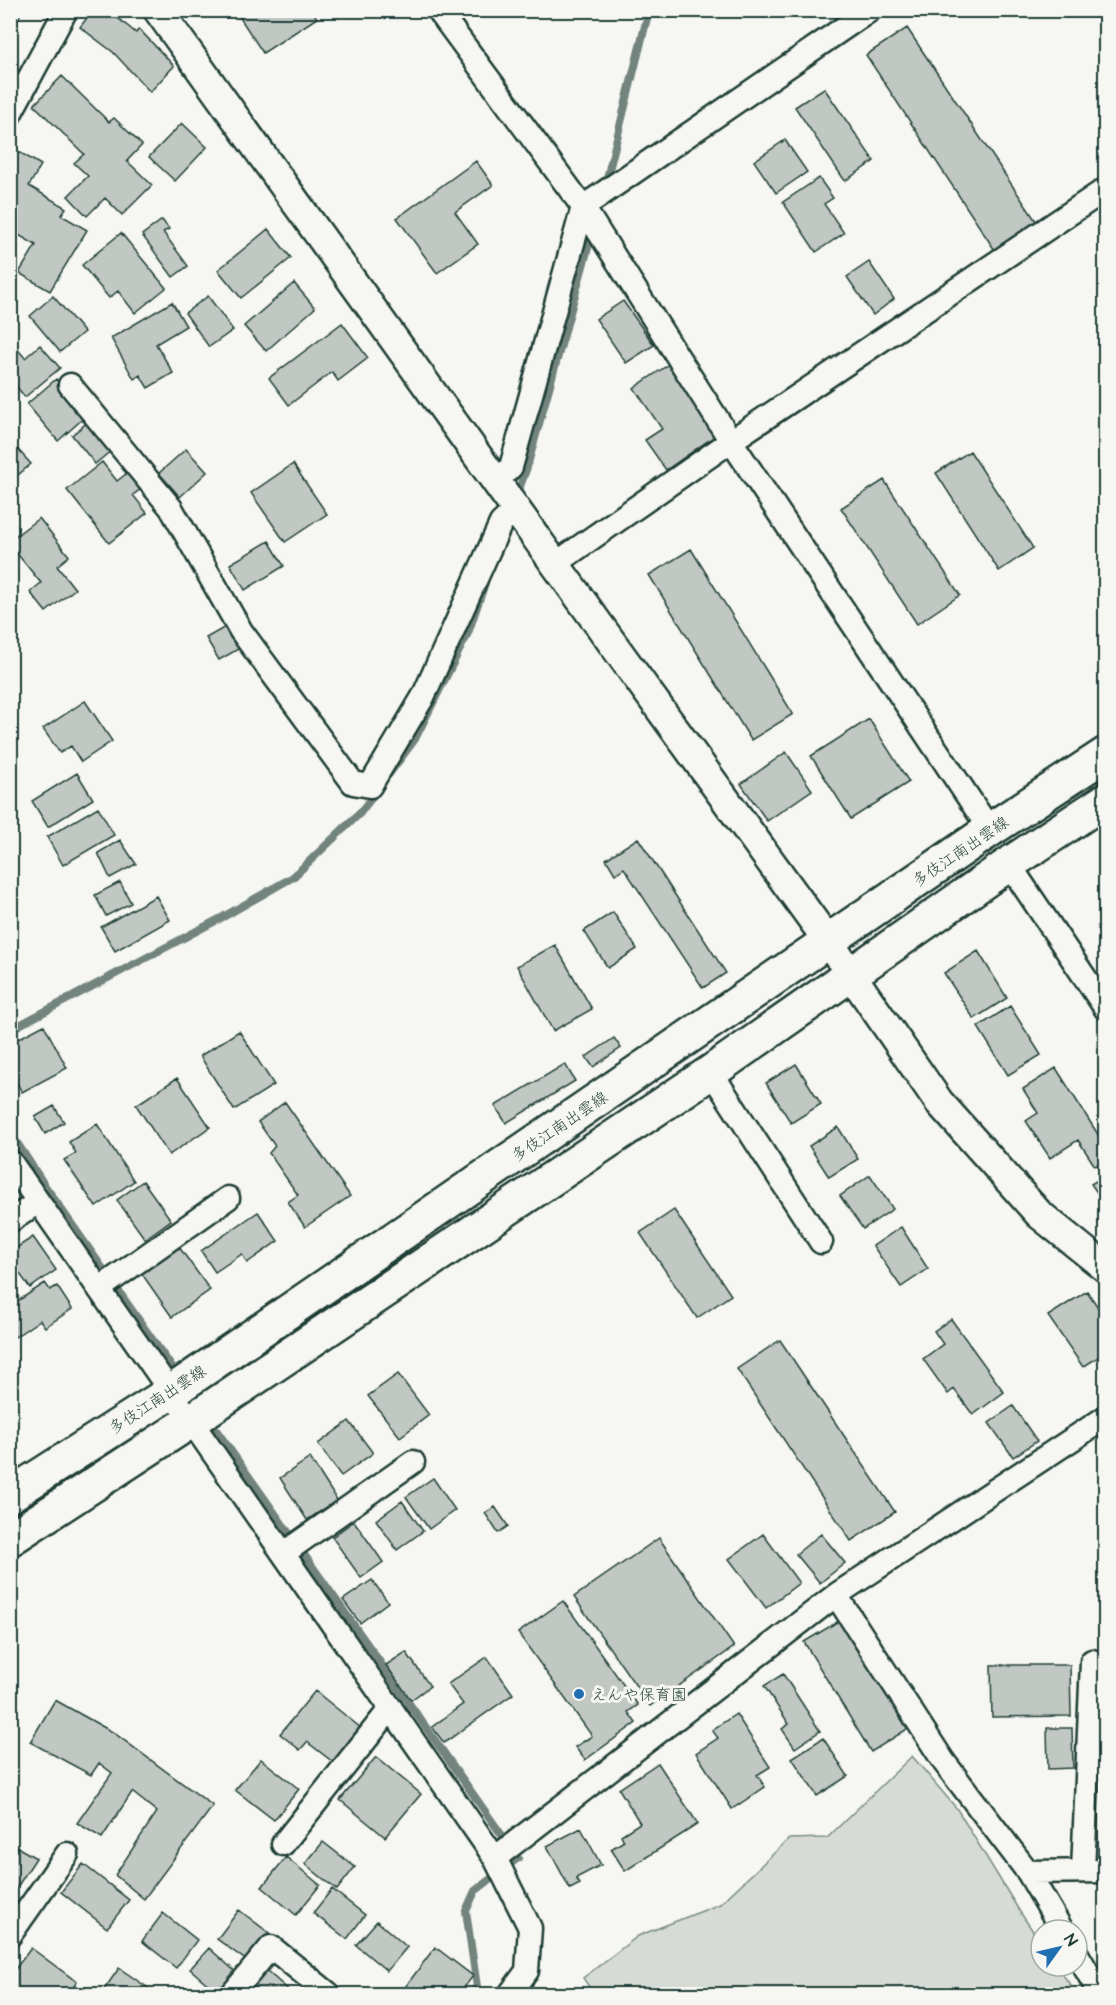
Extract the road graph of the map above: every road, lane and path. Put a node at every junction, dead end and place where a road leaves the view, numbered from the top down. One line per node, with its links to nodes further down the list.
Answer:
1 (66, 10): 5 (street)
2 (158, 10): 10 (street)
3 (438, 10): 7 (street)
4 (870, 10): 7 (street)
5 (10, 114)
6 (1106, 189): 9 (street)
7 (583, 207): 9 (street); 10 (street)
8 (70, 385): 11 (street)
9 (731, 441): 12 (street); 15 (street)
10 (496, 482): 11 (street)
11 (516, 509): 12 (street)
12 (555, 564): 17 (street)
13 (1106, 753): 15 (main road, 多伎江南出雲線)
14 (1106, 800): 16 (main road)
15 (990, 830): 17 (main road, 多伎江南出雲線)
16 (1009, 864): 18 (main road); 19 (street)
17 (828, 941): 18 (street); 28 (main road, 多伎江南出雲線)
18 (852, 974): 20 (main road); 26 (street)
19 (1106, 1009)
20 (711, 1072): 25 (street); 30 (main road)
21 (10, 1161): 23 (street)
22 (228, 1198): 27 (street)
23 (38, 1202): 24 (street); 27 (street)
24 (10, 1221)
25 (821, 1242)
26 (1106, 1268)
27 (99, 1289): 28 (street)
28 (171, 1392): 30 (street); 32 (main road, 多伎江南出雲線)
29 (1106, 1417): 35 (street)
30 (191, 1421): 33 (main road); 34 (street)
31 (413, 1462): 34 (street)
32 (10, 1495)
33 (10, 1539)
34 (284, 1553): 37 (street)
35 (836, 1595): 40 (street); 43 (street)
36 (1092, 1661): 41 (street)
37 (391, 1708): 38 (street); 40 (street)
38 (283, 1844)
39 (67, 1854): 45 (street)
40 (495, 1858): 49 (street)
41 (1083, 1871): 42 (street); 43 (street)
42 (1106, 1871)
43 (1028, 1872): 44 (street)
44 (1055, 1918)
45 (10, 1935)
46 (1089, 1975): 50 (street)
47 (232, 1994): 48 (street)
48 (329, 1995)
49 (510, 1995)
50 (1095, 1995)

